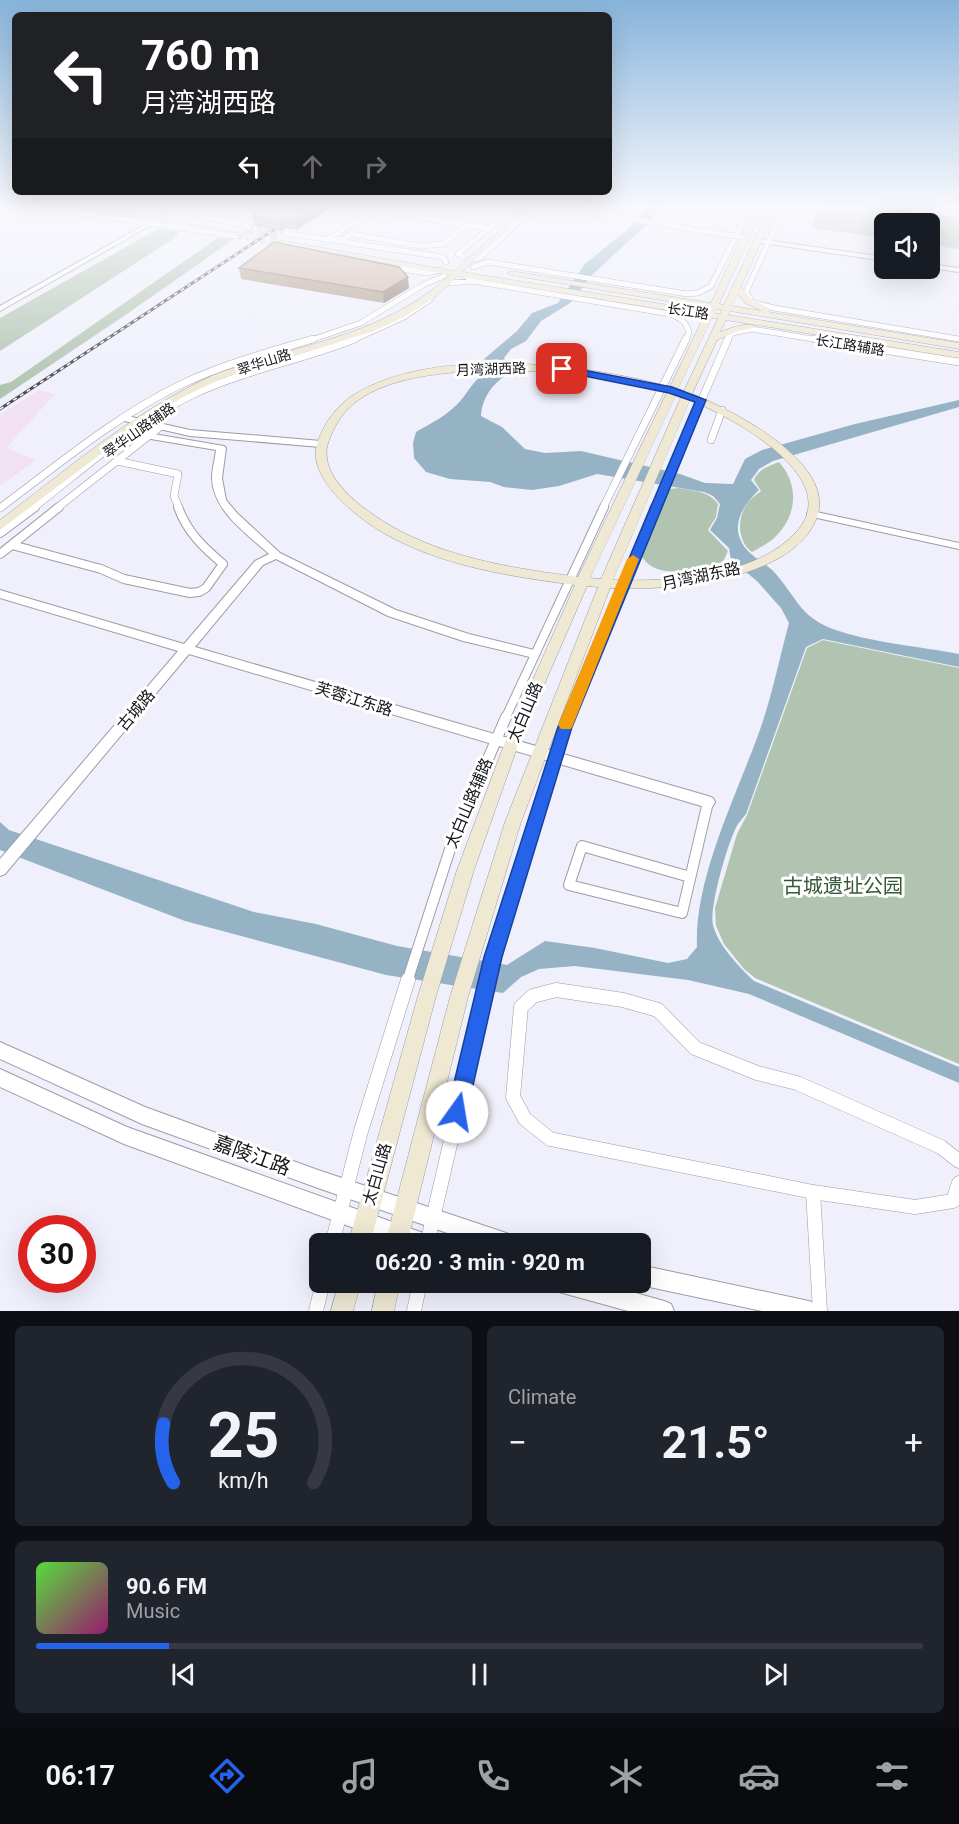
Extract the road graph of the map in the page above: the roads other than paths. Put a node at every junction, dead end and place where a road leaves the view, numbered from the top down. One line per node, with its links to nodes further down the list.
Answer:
1 (74, 267): 22 (street)
2 (394, 267): 12 (street)
3 (457, 267): 12 (street, 翠华山路辅路); 14 (street); 14 (street); 18 (main road, 长江路); 37 (main road, 翠华山路)
4 (459, 267): 13 (main road, 长江路)
5 (514, 267): 13 (street)
6 (723, 267): 15 (street)
7 (730, 267): 16 (main road, 太白山路)
8 (747, 267): 17 (main road, 太白山路)
9 (757, 267): 29 (street, 长江路辅路)
10 (940, 267): 11 (street)
11 (959, 270)
12 (430, 276): 37 (street, 翠华山路辅路)
13 (573, 279): 15 (main road, 长江路)
14 (472, 281): 18 (street)
15 (589, 282): 20 (main road, 长江路)
16 (724, 285): 20 (main road); 23 (main road, 太白山路)
17 (738, 288): 24 (main road, 太白山路); 25 (main road)
18 (563, 293): 19 (main road, 长江路)
19 (579, 296): 21 (main road, 长江路); 33 (street)
20 (666, 298): 23 (main road, 长江路)
21 (660, 307): 23 (main road, 长江路); 27 (main road)
22 (0, 309)
23 (712, 310): 24 (main road, 长江路); 27 (main road, 太白山路)
24 (727, 313): 25 (main road, 长江路); 26 (main road, 长江路); 28 (main road, 太白山路)
25 (778, 316): 30 (main road, 长江路)
26 (774, 326): 28 (main road); 31 (main road, 长江路)
27 (699, 335): 33 (main road, 太白山路)
28 (715, 338): 34 (main road, 太白山路)
29 (959, 339)
30 (959, 346)
31 (959, 356)
32 (959, 362): 35 (street, 长江路辅路)
33 (667, 389): 34 (main road, 月湾湖西路); 41 (main road, 月湾湖西路); 53 (main road, 太白山路)
34 (687, 394): 35 (main road); 43 (main road, 太白山路)
35 (701, 400): 36 (main road); 43 (street)
36 (722, 410): 40 (street); 45 (main road)
37 (134, 421): 38 (street); 44 (street, 翠华山路辅路); 46 (main road, 翠华山路); 47 (main road, 翠华山路); 48 (street, 翠华山路辅路)
38 (160, 427): 39 (street); 41 (street)
39 (148, 436): 42 (street); 52 (street)
40 (711, 440)
41 (321, 444): 53 (main road)
42 (117, 461): 49 (street); 49 (street)
43 (657, 487): 54 (main road, 太白山路); 55 (street)
44 (0, 508)
45 (812, 514): 50 (street); 55 (main road, 月湾湖东路)
46 (0, 518)
47 (0, 526)
48 (0, 533)
49 (12, 545): 51 (street)
50 (959, 546)
51 (0, 554)
52 (276, 555): 57 (street, 古城路); 58 (street)
53 (574, 581): 54 (main road); 58 (street, 太白山路辅路); 60 (main road, 太白山路)
54 (605, 585): 55 (main road, 月湾湖东路); 61 (main road, 太白山路)
55 (622, 587): 62 (street)
56 (0, 594): 57 (street, 芙蓉江东路)
57 (188, 649): 59 (street, 芙蓉江东路); 64 (street, 古城路)
58 (534, 654): 59 (street, 太白山路辅路)
59 (495, 741): 60 (street, 芙蓉江东路); 70 (street, 太白山路辅路)
60 (511, 746): 61 (street, 芙蓉江东路); 72 (main road, 太白山路)
61 (538, 754): 62 (street, 芙蓉江东路); 73 (main road, 太白山路)
62 (555, 759): 63 (street, 芙蓉江东路); 75 (street)
63 (708, 802): 65 (street)
64 (3, 866)
65 (690, 877): 65 (street)
66 (0, 1050): 70 (street, 嘉陵江路)
67 (0, 1078): 74 (street, 嘉陵江路)
68 (959, 1161): 71 (street)
69 (959, 1183): 71 (street)
70 (346, 1188): 72 (street, 嘉陵江路); 74 (street, 太白山路辅路)
71 (813, 1192): 95 (street)
72 (371, 1197): 73 (street, 嘉陵江路); 76 (main road, 太白山路)
73 (404, 1208): 75 (street, 嘉陵江路); 80 (main road, 太白山路)
74 (339, 1212): 76 (street, 嘉陵江路); 77 (street, 太白山路辅路)
75 (433, 1218): 81 (street); 82 (street, 嘉陵江路)
76 (364, 1221): 78 (main road, 太白山路); 79 (street, 嘉陵江路)
77 (334, 1233)
78 (361, 1233)
79 (386, 1233)
80 (398, 1233)
81 (429, 1233)
82 (477, 1233)
83 (651, 1277): 94 (street)
84 (320, 1293): 89 (street)
85 (347, 1293): 90 (main road)
86 (387, 1293): 91 (main road)
87 (418, 1293): 92 (street)
88 (599, 1293): 93 (street)
89 (316, 1311)
90 (342, 1311)
91 (383, 1311)
92 (414, 1311)
93 (664, 1311)
94 (809, 1311)
95 (820, 1311)

